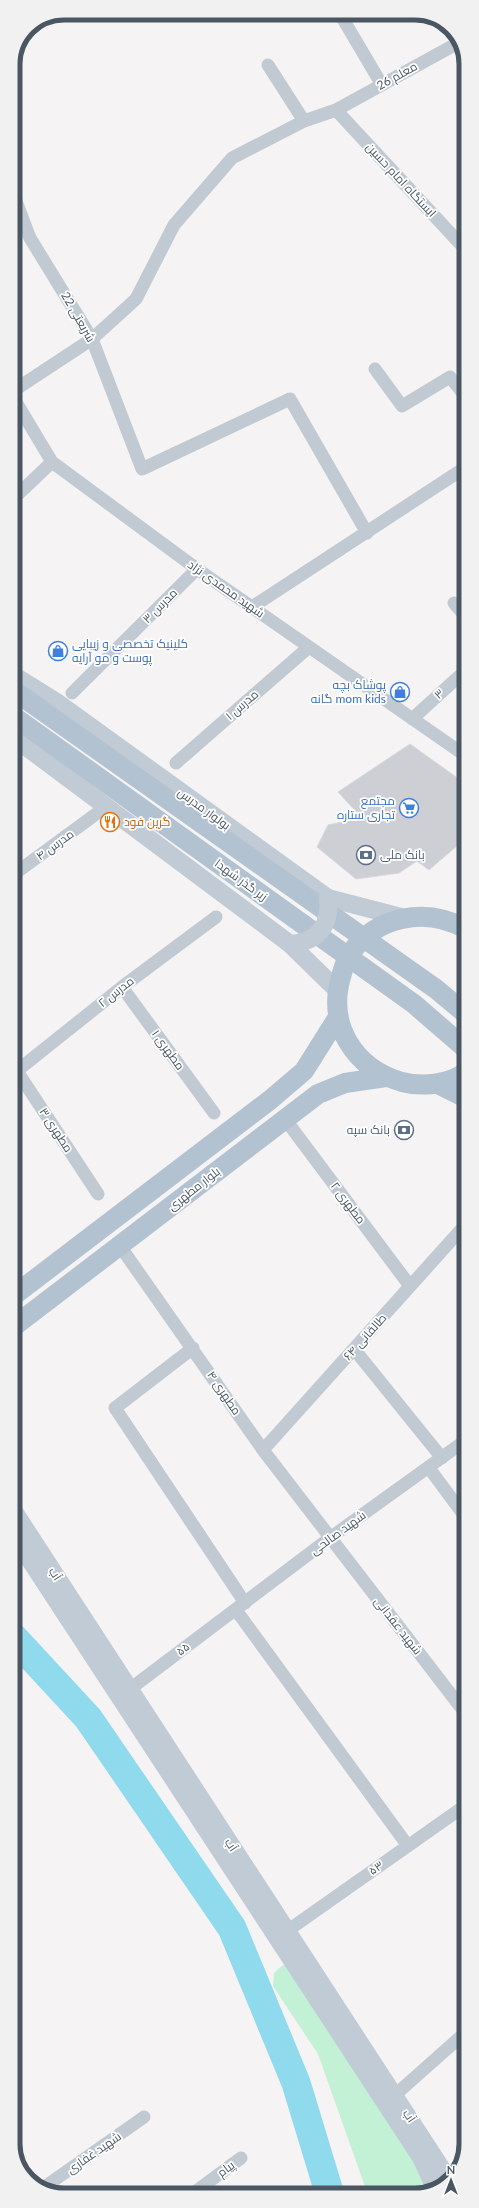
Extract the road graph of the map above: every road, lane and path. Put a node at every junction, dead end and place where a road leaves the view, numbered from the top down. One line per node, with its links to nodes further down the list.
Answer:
1 (344, 20): 4 (street)
2 (455, 45): 4 (street, معلم 26)
3 (268, 65): 6 (street)
4 (382, 85): 5 (street, معلم 26)
5 (336, 110): 6 (street, معلم 26); 8 (street, ایستگاه امام حسین)
6 (304, 121): 9 (street, معلم 26)
7 (20, 212): 9 (street, شریعتی 22)
8 (459, 242)
9 (92, 339): 11 (street, معلم 26); 17 (street, شریعتی 22)
10 (375, 369): 12 (street)
11 (20, 386)
12 (459, 388)
13 (20, 409): 14 (street, شهید محمدی نژاد)
14 (52, 462): 16 (street); 18 (street, شهید محمدی نژاد)
15 (459, 472): 17 (street)
16 (20, 492)
17 (366, 533): 20 (street)
18 (197, 569): 20 (street, شهید محمدی نژاد); 25 (street, مدرس ۳)
19 (454, 603): 21 (street)
20 (252, 607): 22 (street, شهید محمدی نژاد)
21 (459, 609)
22 (309, 647): 27 (street, شهید محمدی نژاد); 31 (street, مدرس ۱)
23 (459, 676): 27 (street, ۳)
24 (20, 679): 34 (street, بولوار مدرس)
25 (72, 693)
26 (20, 695): 41 (main road, زیر گذر شهدا)
27 (412, 719): 30 (street, شهید محمدی نژاد)
28 (20, 721): 43 (main road, زیر گذر شهدا)
29 (20, 742): 38 (street)
30 (459, 751)
31 (176, 763)
32 (96, 814): 33 (street, مدرس ۴)
33 (20, 870)
34 (328, 898): 36 (street, بولوار مدرس); 38 (street, bridge)
35 (216, 916): 39 (street, مدرس ۲)
36 (405, 918): 37 (main road); 40 (main road)
37 (459, 925)
38 (290, 944): 40 (street)
39 (122, 987): 44 (street, مدرس ۲); 50 (street, مطهری ۱)
40 (337, 990): 42 (main road)
41 (459, 1008)
42 (338, 1017): 47 (main road); 56 (main road, بلوار مطهری)
43 (459, 1043)
44 (20, 1066)
45 (459, 1075): 48 (main road)
46 (20, 1077): 52 (street, مطهری ۳)
47 (386, 1077): 48 (main road); 51 (main road, بلوار مطهری)
48 (438, 1084): 49 (main road)
49 (459, 1094)
50 (214, 1113)
51 (285, 1119): 54 (main road, بلوار مطهری); 55 (street, مطهری ۲)
52 (98, 1194)
53 (459, 1232): 55 (street, طالقانی ۶۴)
54 (120, 1246): 57 (main road, بلوار مطهری); 58 (street, مطهری ۴)
55 (410, 1286): 59 (street, طالقانی ۶۴)
56 (20, 1291)
57 (20, 1322)
58 (193, 1348): 61 (street, مطهری ۴); 68 (street)
59 (354, 1348): 61 (street, طالقانی ۶۴); 62 (street)
60 (459, 1445): 62 (street, شهید صالحی)
61 (263, 1450): 66 (street, مطهری ۴)
62 (442, 1458): 63 (street, شهید صالحی)
63 (429, 1468): 64 (street); 66 (street, شهید صالحی)
64 (459, 1509)
65 (20, 1521): 69 (street, آب)
66 (330, 1538): 68 (street, شهید صالحی); 70 (street, شهید عقدانی)
67 (20, 1545): 79 (street, آب)
68 (240, 1606): 69 (street, ۵۵); 72 (street)
69 (130, 1689): 73 (street, آب)
70 (459, 1705)
71 (459, 1810): 72 (street, ۵۳)
72 (408, 1846): 73 (street, ۵۳)
73 (287, 1931): 75 (street, آب)
74 (459, 2038): 75 (street)
75 (395, 2095): 78 (street, آب)
76 (144, 2117): 80 (street, شهید غفاری)
77 (241, 2158): 81 (street, پیام)
78 (436, 2160)
79 (431, 2179)
80 (47, 2185)
81 (200, 2188)

